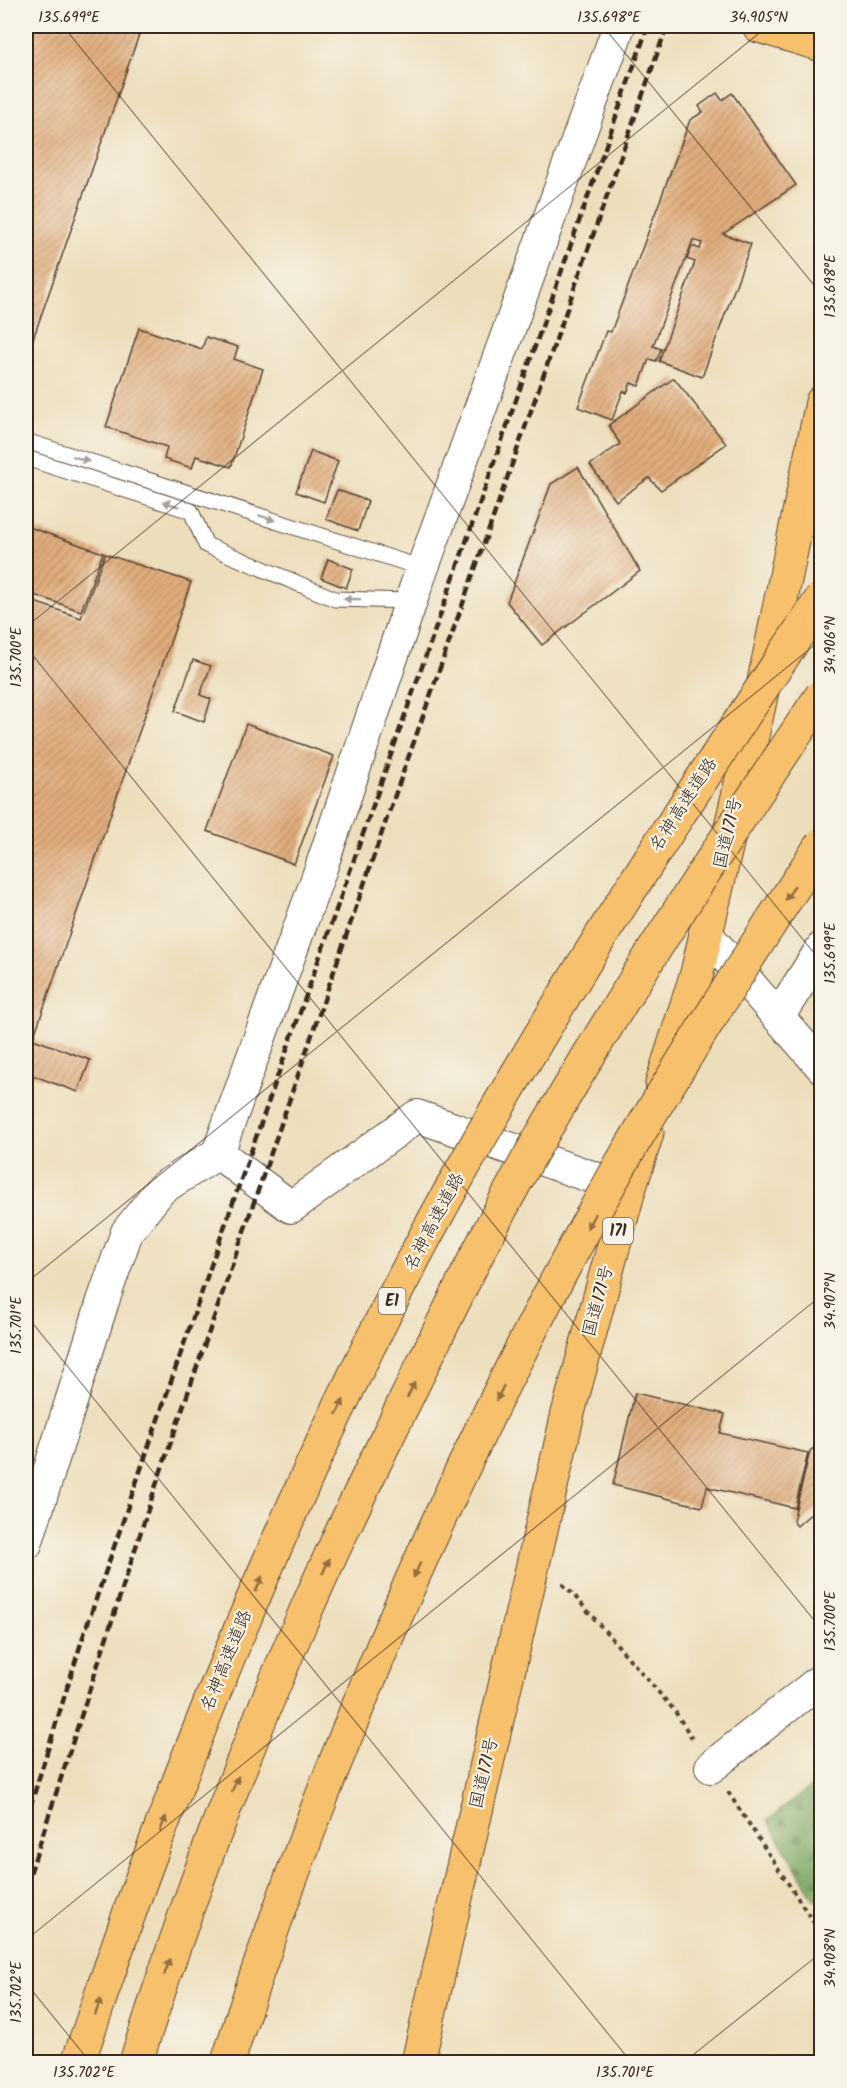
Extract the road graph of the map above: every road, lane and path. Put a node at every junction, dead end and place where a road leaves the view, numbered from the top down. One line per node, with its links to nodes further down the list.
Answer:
1 (619, 26): 9 (street)
2 (759, 26): 5 (highway)
3 (808, 26): 4 (highway)
4 (822, 33)
5 (822, 45)
6 (822, 402): 14 (highway, 国道171号 / 171)
7 (26, 441): 9 (lane, one-way to 9)
8 (26, 458): 11 (lane, one-way to 8)
9 (422, 568): 11 (street)
10 (822, 598): 25 (highway, 名神高速道路 / E1, one-way to 10, bridge)
11 (411, 601): 18 (street)
12 (822, 695): 26 (highway, one-way to 12, bridge)
13 (822, 843): 27 (highway, one-way to 27, bridge)
14 (705, 933): 16 (street); 19 (highway, 国道171号 / 171)
15 (822, 948): 16 (street)
16 (778, 1017): 17 (street)
17 (822, 1067)
18 (218, 1153): 19 (street); 20 (street)
19 (629, 1190): 21 (highway, 国道171号 / 171)
20 (26, 1544)
21 (534, 1561): 23 (path); 28 (highway, 国道171号 / 171)
22 (822, 1679): 23 (street)
23 (711, 1767): 24 (path)
24 (822, 1935)
25 (78, 2062)
26 (136, 2062)
27 (228, 2062)
28 (418, 2062)

